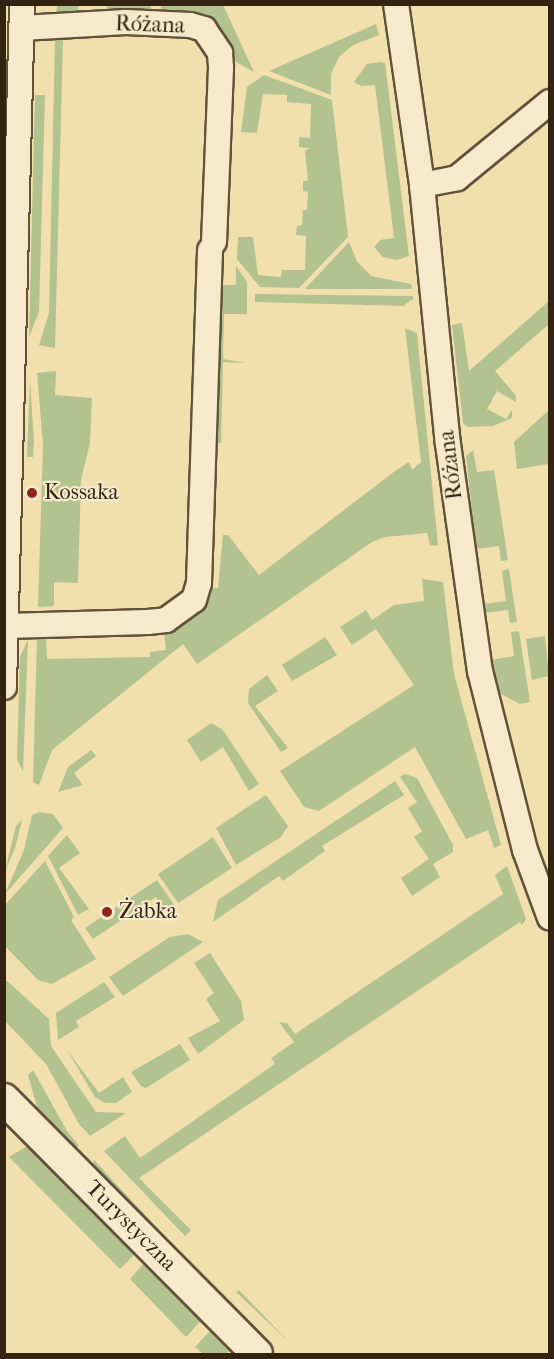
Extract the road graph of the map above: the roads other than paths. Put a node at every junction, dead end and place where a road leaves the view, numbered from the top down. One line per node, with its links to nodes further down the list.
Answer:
1 (396, 4): 4 (street, Różana)
2 (17, 16): 5 (street); 6 (street, Różana)
3 (549, 102): 4 (street)
4 (422, 186): 8 (street, Różana)
5 (6, 595): 6 (street)
6 (6, 626): 7 (street)
7 (4, 687)
8 (549, 918)
9 (4, 1099): 10 (street, Turystyczna)
10 (256, 1354)

